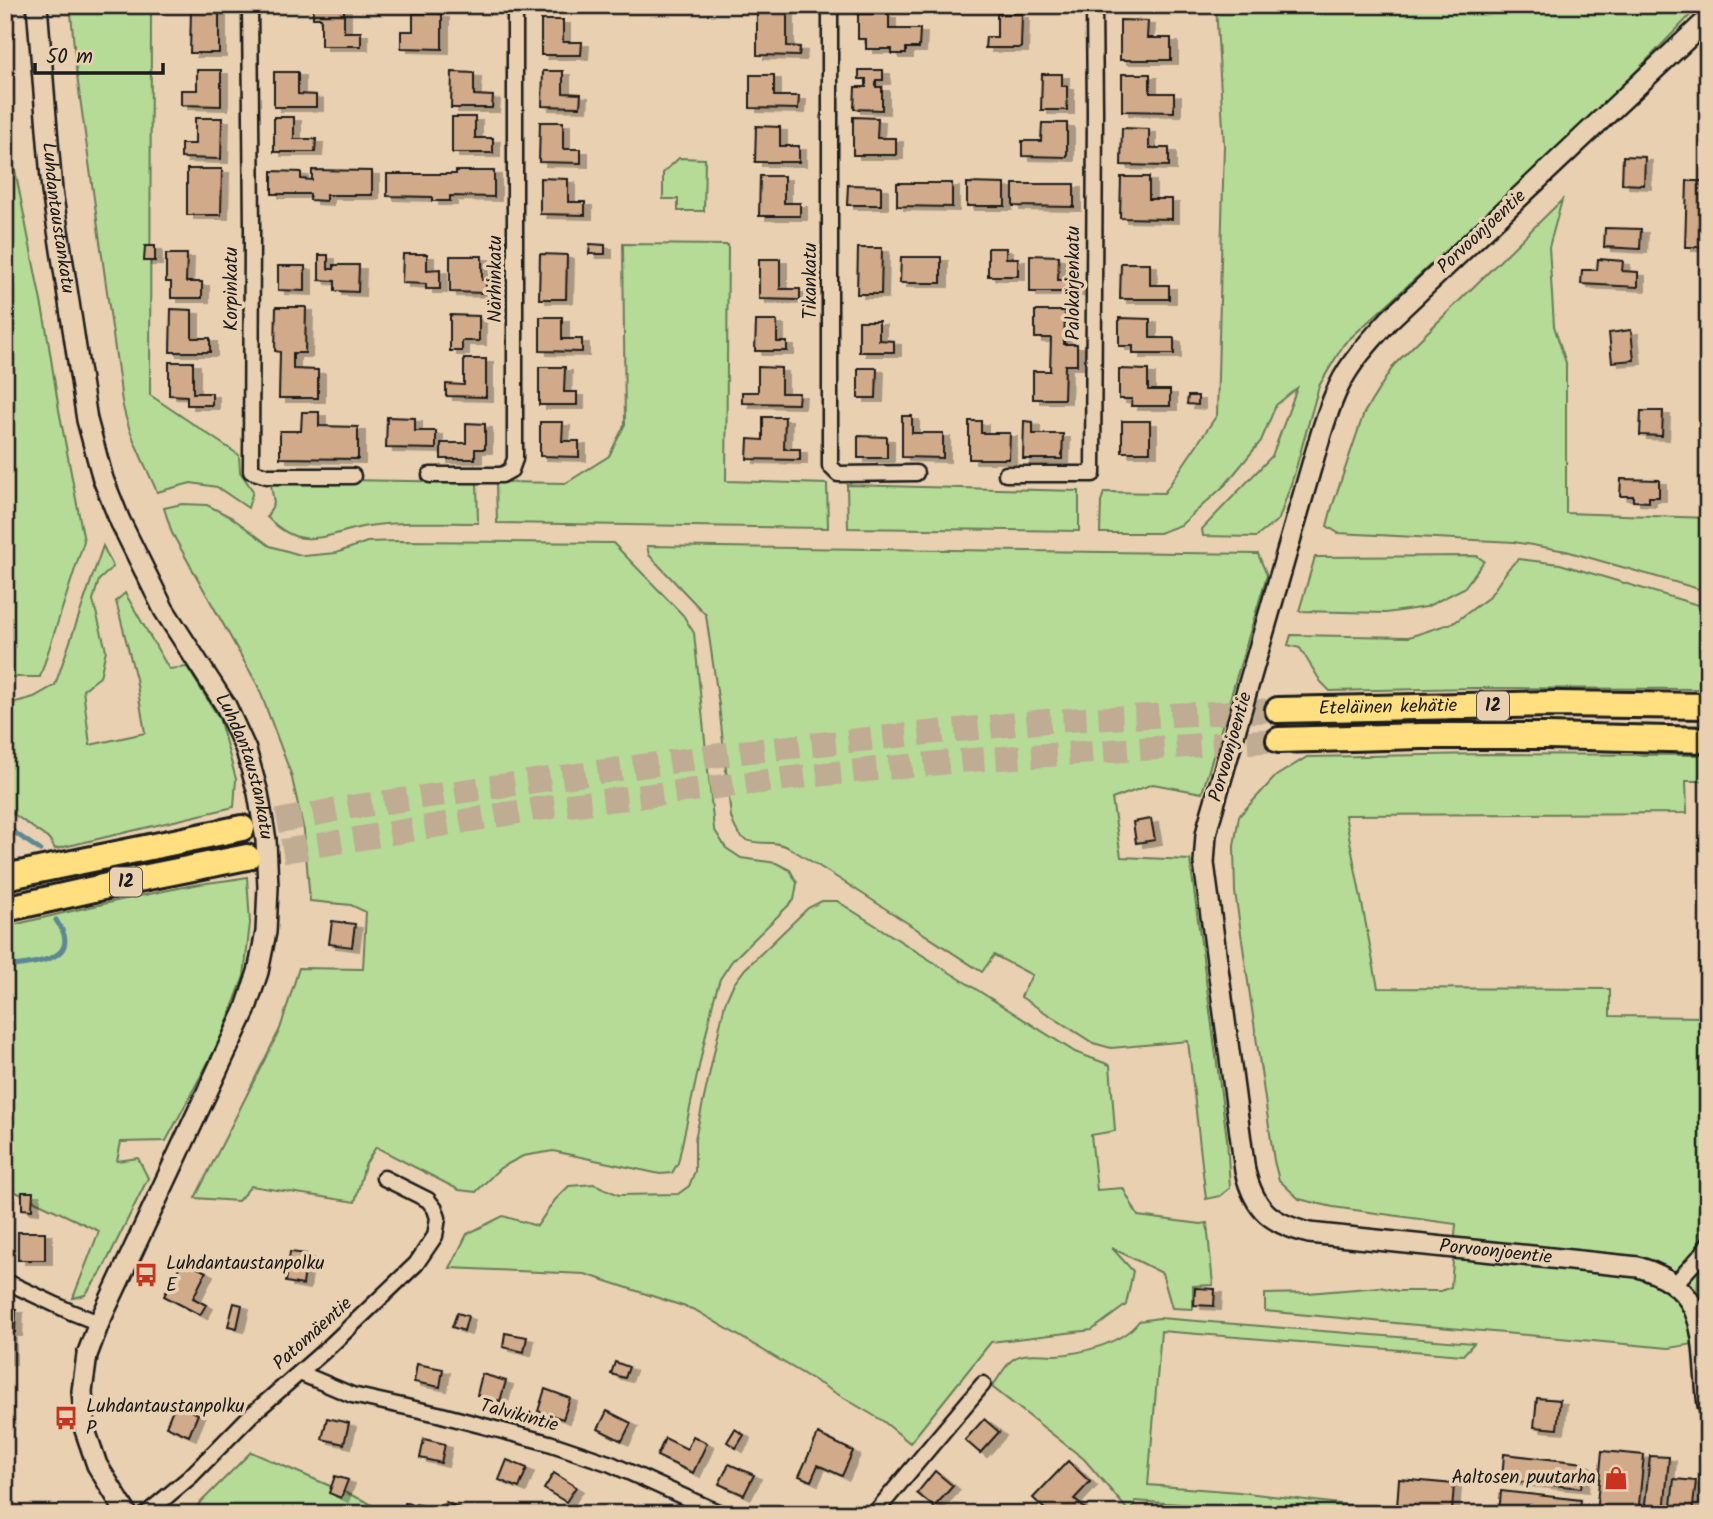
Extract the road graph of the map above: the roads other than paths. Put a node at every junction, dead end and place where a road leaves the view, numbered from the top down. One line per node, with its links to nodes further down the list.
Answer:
1 (37, 5): 23 (street, Luhdantaustankatu)
2 (250, 5): 10 (street, Korpinkatu)
3 (515, 5): 9 (street, Närhinkatu)
4 (830, 5): 7 (street, Tikankatu)
5 (1094, 5): 8 (street, Palokärjenkatu)
6 (1708, 19): 22 (street, Porvoonjoentie)
7 (916, 473)
8 (1006, 474)
9 (430, 475)
10 (353, 476)
11 (1708, 706): 12 (highway, Eteläinen kehätie / 12)
12 (1278, 710)
13 (1279, 740): 14 (highway, Eteläinen kehätie / 12)
14 (1708, 740)
15 (242, 828): 17 (highway, 12)
16 (247, 857): 18 (highway, 12)
17 (5, 877)
18 (5, 909)
19 (384, 1178): 24 (street, Patomäentie)
20 (1708, 1244): 22 (street)
21 (5, 1281): 23 (street)
22 (1675, 1284): 26 (street, Porvoonjoentie)
23 (99, 1322): 27 (street, Luhdantaustankatu)
24 (300, 1373): 28 (street, Patomäentie); 29 (street, Talvikintie)
25 (983, 1384): 30 (street)
26 (1708, 1405)
27 (128, 1514)
28 (146, 1514)
29 (722, 1514)
30 (874, 1514)

